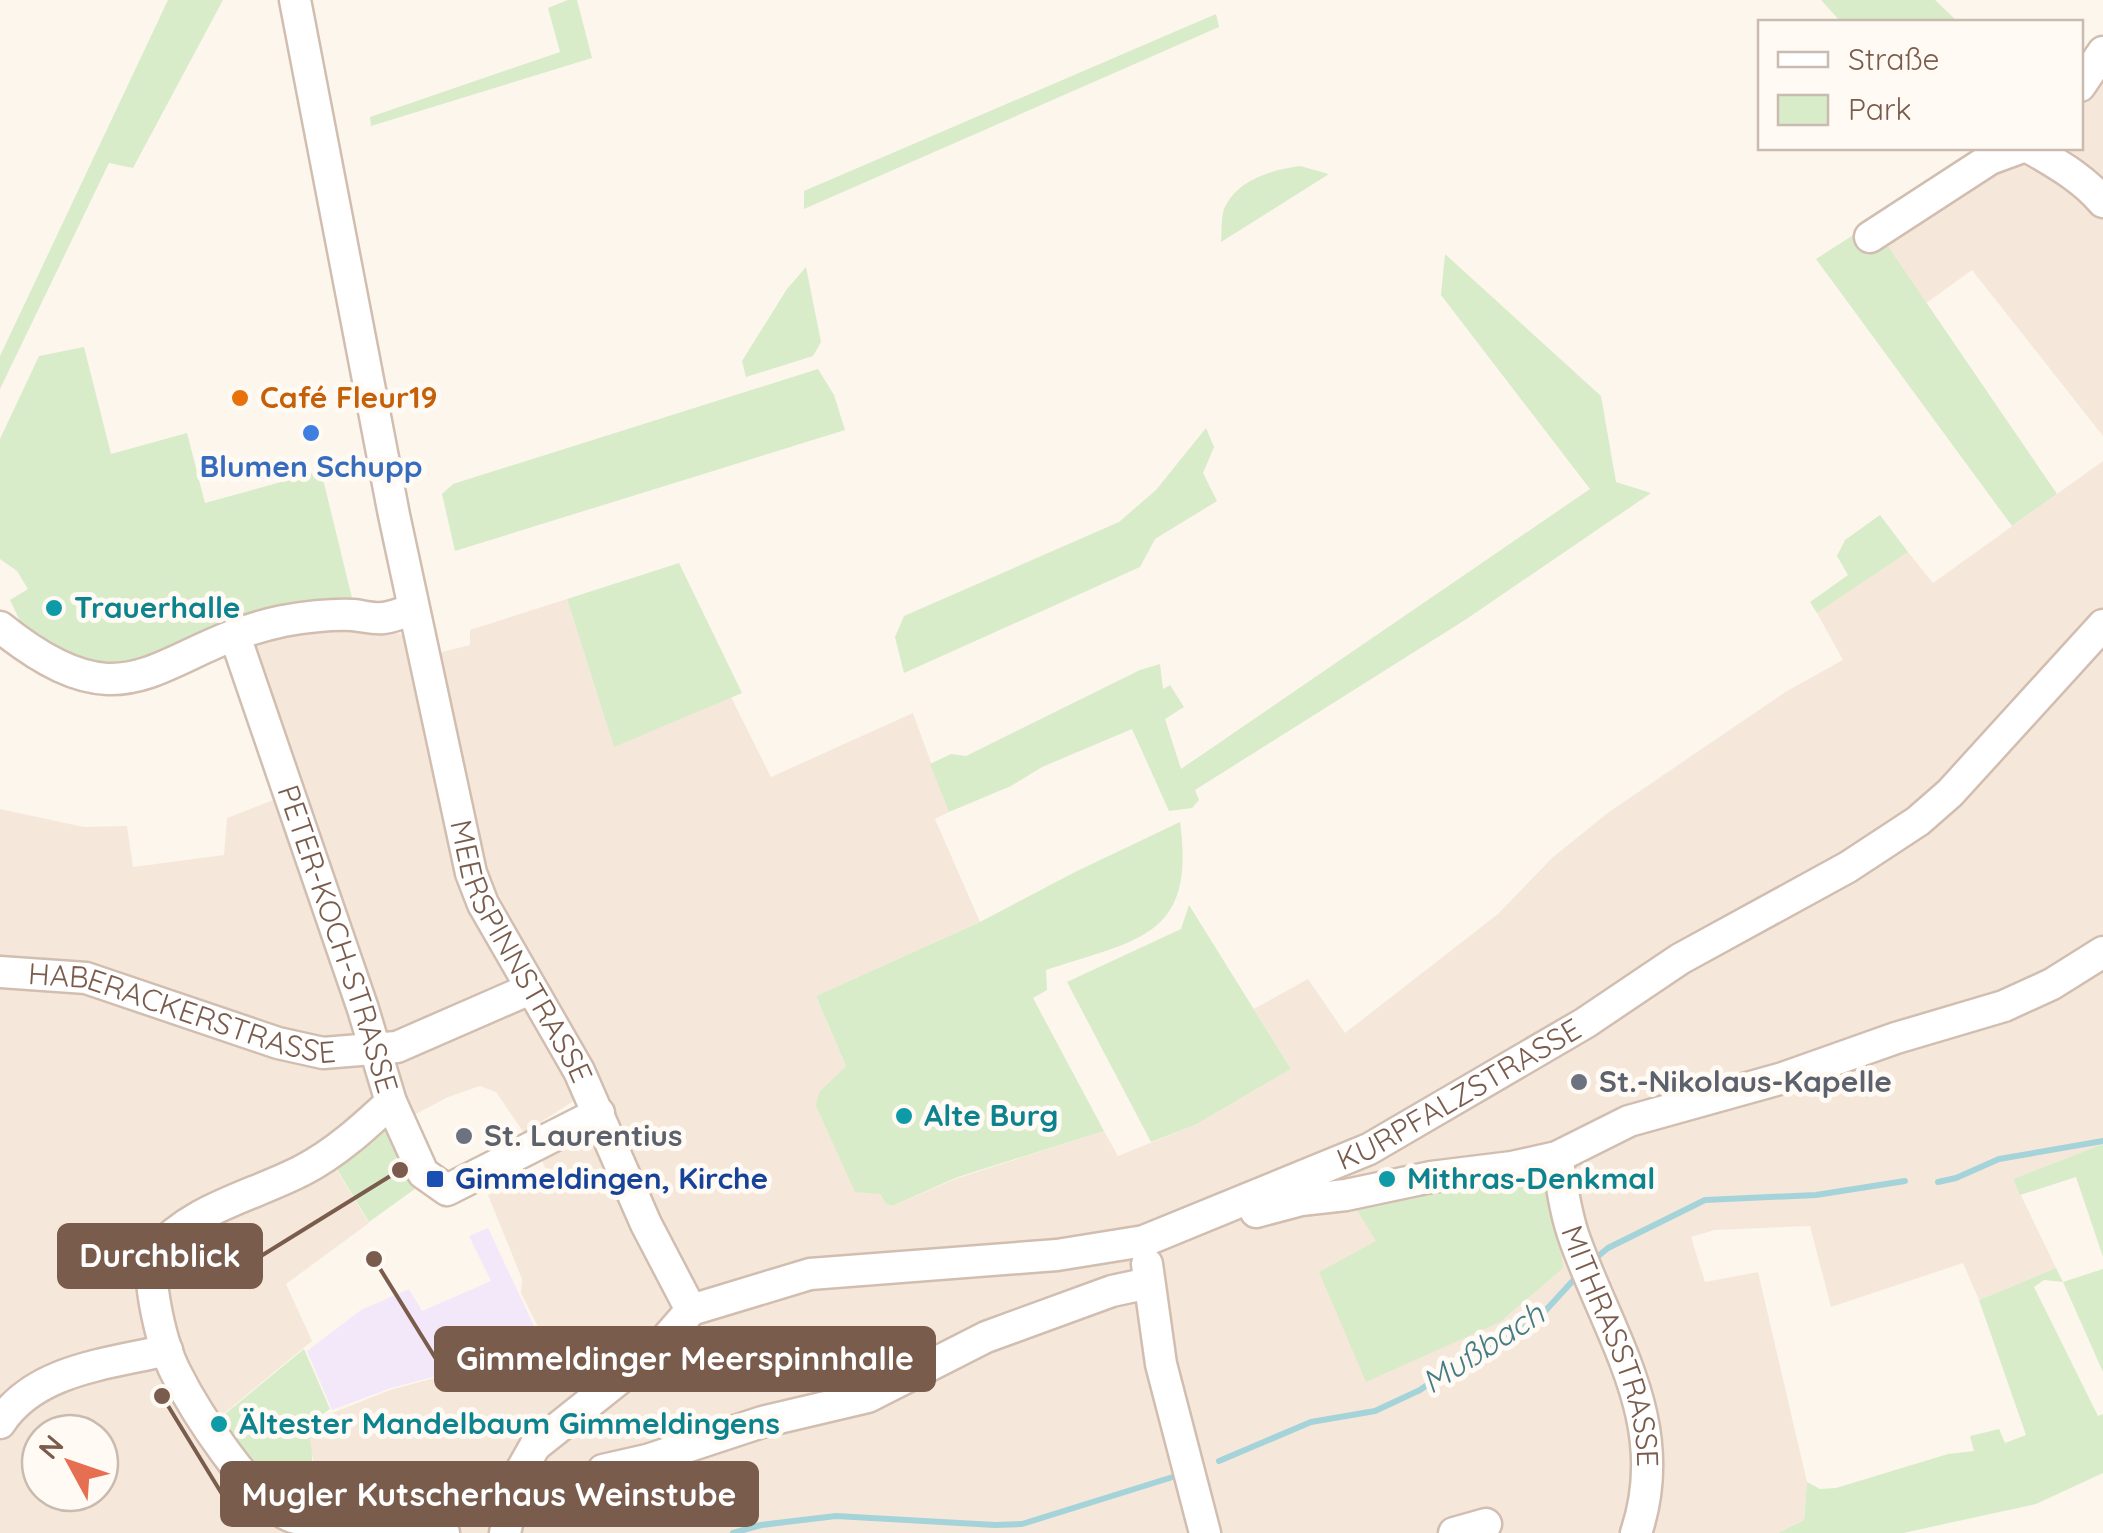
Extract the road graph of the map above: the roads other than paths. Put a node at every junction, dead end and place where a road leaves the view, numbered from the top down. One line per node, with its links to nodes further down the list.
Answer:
1 (295, 0): 8 (street, MEERSPINNSTRASSE)
2 (2103, 52): 3 (street)
3 (2083, 82)
4 (2015, 150): 7 (street)
5 (2033, 150): 6 (street)
6 (2103, 202)
7 (1870, 237)
8 (413, 610): 11 (street); 14 (street, MEERSPINNSTRASSE)
9 (2103, 625): 19 (street, KURPFALZSTRASSE)
10 (0, 627): 11 (street)
11 (235, 636): 15 (street, PETER-KOCH-STRASSE)
12 (2103, 952): 18 (street)
13 (0, 972): 15 (street, HABERACKERSTRASSE)
14 (530, 990): 15 (street, HABERACKERSTRASSE); 17 (street, MEERSPINNSTRASSE)
15 (376, 1051): 16 (street, PETER-KOCH-STRASSE)
16 (391, 1102): 17 (street); 23 (street, PETER-KOCH-STRASSE)
17 (599, 1113): 22 (street, MEERSPINNSTRASSE)
18 (1558, 1157): 19 (street); 31 (street, MITHRASSTRASSE)
19 (1181, 1228): 20 (street, KURPFALZSTRASSE)
20 (1144, 1241): 21 (street); 22 (street, KURPFALZSTRASSE)
21 (1149, 1284): 25 (street); 29 (street)
22 (691, 1310): 28 (street)
23 (167, 1350): 24 (street); 27 (street, PETER-KOCH-STRASSE)
24 (0, 1423)
25 (604, 1470)
26 (1486, 1524): 30 (street)
27 (444, 1533)
28 (504, 1533)
29 (1205, 1533)
30 (1454, 1533)
31 (1636, 1533)

